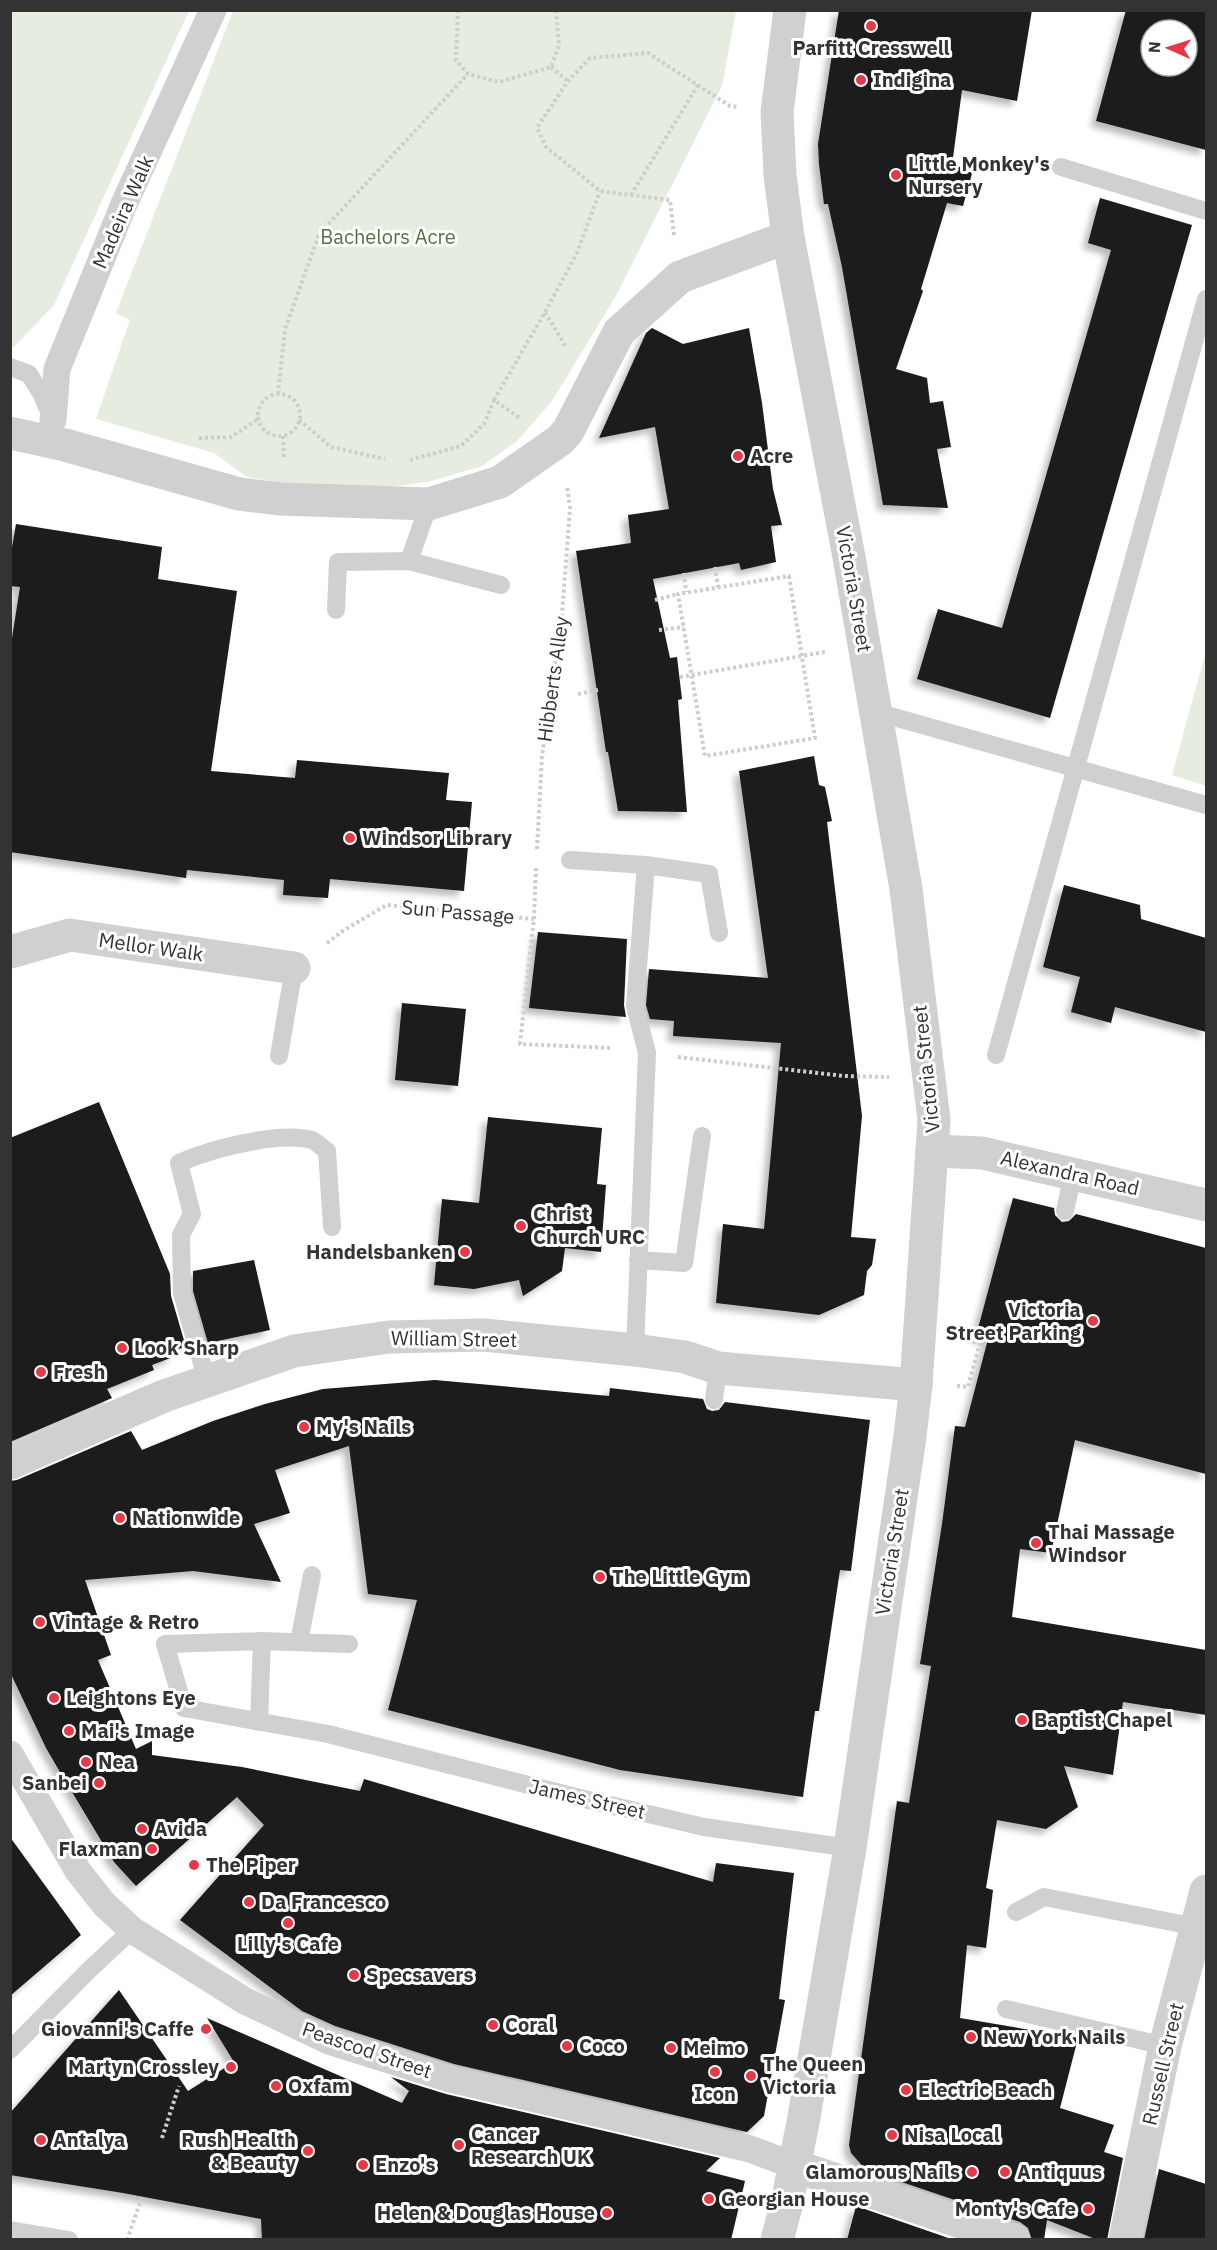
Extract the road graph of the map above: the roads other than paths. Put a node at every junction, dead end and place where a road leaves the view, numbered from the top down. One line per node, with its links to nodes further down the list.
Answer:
1 (213, 10): 9 (street, Madeira Walk)
2 (789, 10): 5 (street, Victoria Street)
3 (1061, 166): 4 (lane)
4 (1206, 212)
5 (788, 237): 10 (street); 14 (street, Victoria Street)
6 (1206, 299): 15 (lane)
7 (10, 367): 9 (lane)
8 (10, 433): 9 (street)
9 (59, 433): 10 (street)
10 (429, 504): 11 (lane)
11 (409, 561): 12 (lane); 13 (lane)
12 (501, 585)
13 (336, 610)
14 (876, 712): 15 (lane); 25 (street, Victoria Street)
15 (1076, 768): 16 (lane); 22 (lane)
16 (1206, 805)
17 (570, 860): 18 (lane)
18 (646, 865): 19 (lane); 30 (lane)
19 (719, 933)
20 (10, 952): 21 (street, Mellor Walk)
21 (294, 968): 23 (lane)
22 (996, 1055)
23 (279, 1056)
24 (702, 1136): 30 (lane)
25 (933, 1151): 26 (street, Alexandra Road); 34 (street, Victoria Street)
26 (1073, 1174): 27 (street, Alexandra Road); 28 (lane)
27 (1206, 1205)
28 (1065, 1211)
29 (332, 1227): 33 (lane)
30 (638, 1260): 31 (lane)
31 (635, 1350): 32 (street, William Street); 33 (street, William Street)
32 (718, 1368): 34 (street, William Street); 35 (lane)
33 (207, 1381): 36 (street, William Street)
34 (916, 1385): 43 (street, Victoria Street)
35 (714, 1400)
36 (10, 1463)
37 (312, 1575): 39 (lane)
38 (262, 1641): 39 (lane); 41 (lane); 41 (lane, James Street)
39 (299, 1642): 40 (lane)
40 (349, 1644)
41 (259, 1722): 43 (lane, James Street)
42 (10, 1754): 47 (street, Peascod Street)
43 (850, 1848): 51 (street, Victoria Street)
44 (1206, 1891): 46 (street, Russell Street)
45 (1016, 1912): 46 (lane)
46 (1197, 1927): 49 (street, Russell Street)
47 (132, 1930): 50 (lane); 51 (street, Peascod Street)
48 (1006, 2009): 49 (lane)
49 (1165, 2046): 56 (street, Russell Street)
50 (10, 2050)
51 (795, 2166): 54 (street, Victoria Street); 55 (street)
52 (10, 2230): 53 (lane)
53 (69, 2240)
54 (777, 2240)
55 (1014, 2240)
56 (1125, 2240)

